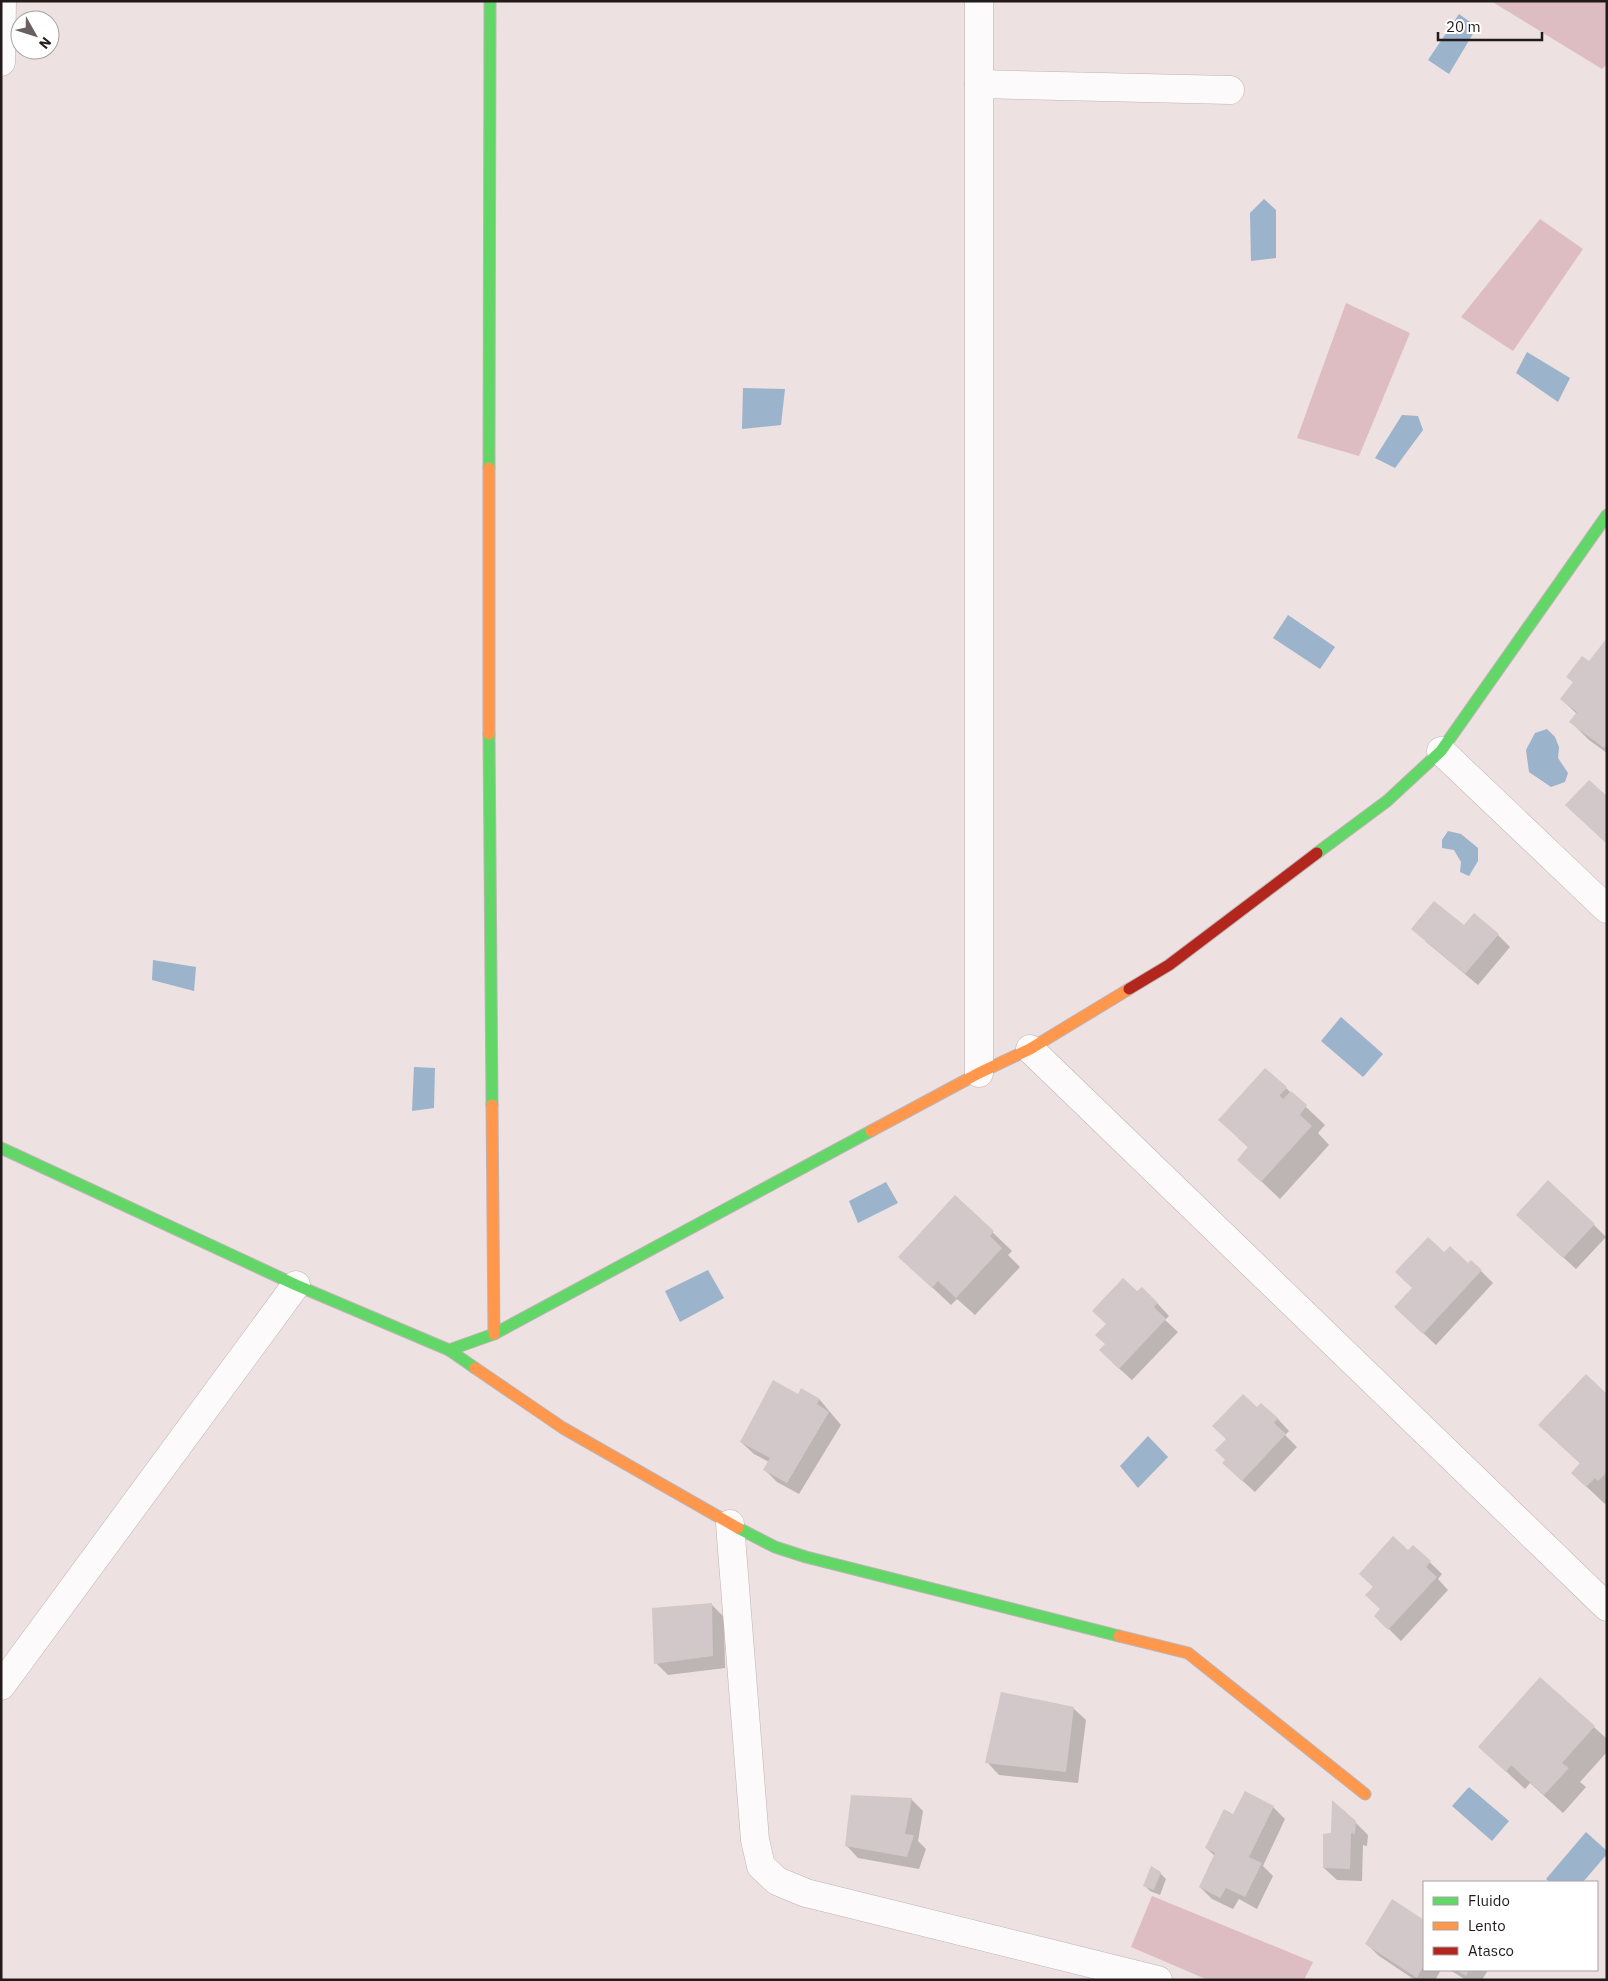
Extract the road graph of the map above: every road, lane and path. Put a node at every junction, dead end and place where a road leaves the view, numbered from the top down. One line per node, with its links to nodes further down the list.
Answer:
1 (2, 1): 4 (street)
2 (490, 1): 14 (street)
3 (979, 1): 5 (street)
4 (1, 62)
5 (980, 84): 6 (street); 11 (street)
6 (1230, 90)
7 (1607, 515): 8 (street)
8 (1441, 751): 9 (street); 10 (street)
9 (1607, 909)
10 (1030, 1049): 11 (street); 17 (street)
11 (979, 1073): 14 (street)
12 (1, 1148): 13 (street)
13 (296, 1285): 15 (street); 18 (street)
14 (494, 1334): 15 (street)
15 (449, 1350): 16 (street)
16 (730, 1524): 19 (street); 20 (street)
17 (1607, 1607)
18 (1, 1686)
19 (1365, 1794)
20 (1158, 1980)

